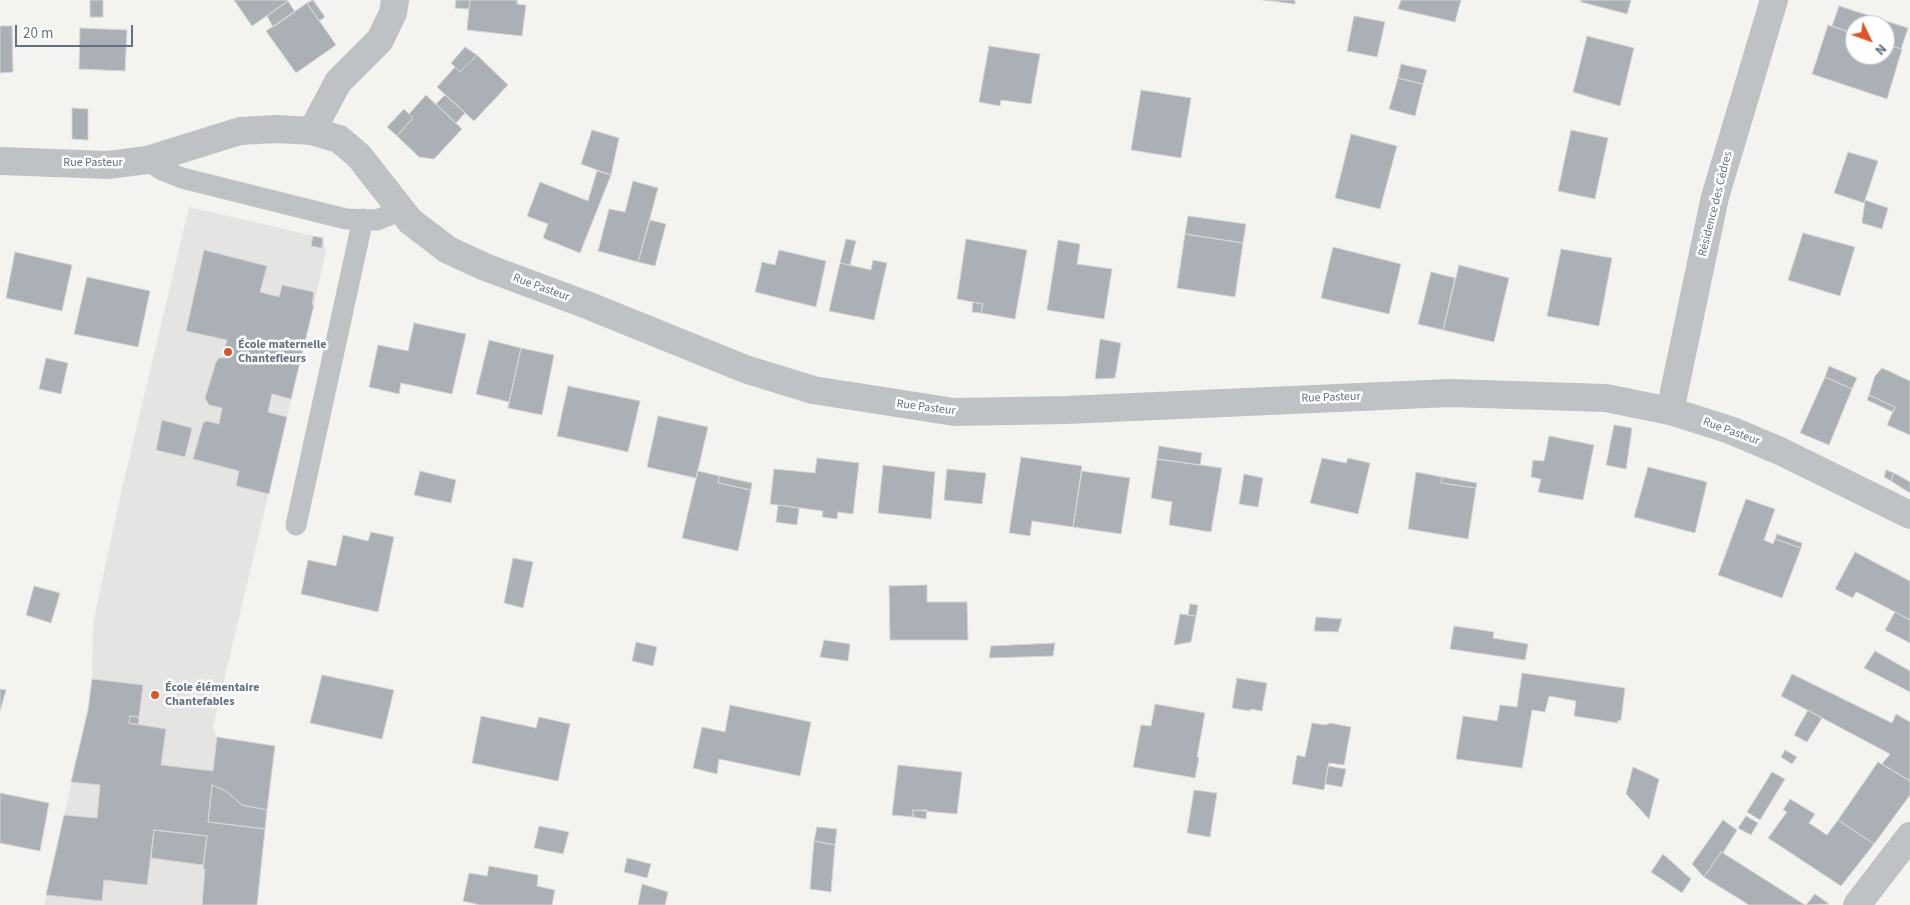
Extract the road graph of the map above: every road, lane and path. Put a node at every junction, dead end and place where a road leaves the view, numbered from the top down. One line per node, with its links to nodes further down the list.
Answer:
1 (395, 0): 3 (street)
2 (1774, 0): 8 (street, Résidence des Cèdres)
3 (312, 130): 4 (street, Rue Pasteur); 6 (street, Rue Pasteur)
4 (147, 160): 5 (street, Rue Pasteur); 7 (lane)
5 (0, 161)
6 (400, 210): 7 (lane); 8 (street, Rue Pasteur)
7 (363, 219): 10 (lane)
8 (1670, 411): 9 (street, Rue Pasteur)
9 (1910, 514)
10 (296, 525)
11 (1910, 836): 12 (street)
12 (1857, 905)

